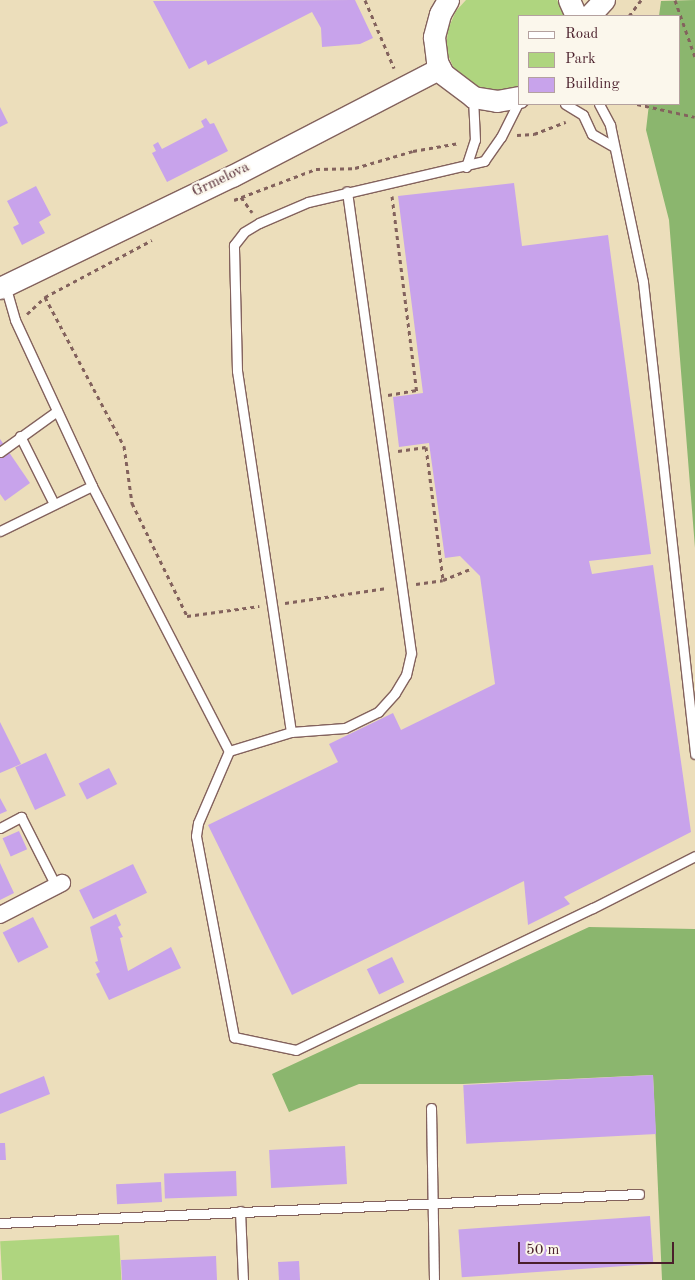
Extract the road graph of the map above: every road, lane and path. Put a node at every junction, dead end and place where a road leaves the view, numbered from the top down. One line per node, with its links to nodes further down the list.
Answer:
1 (365, 0): 11 (path)
2 (570, 0): 7 (street)
3 (604, 0): 8 (street)
4 (641, 0): 9 (path)
5 (675, 0): 10 (path)
6 (444, 1): 12 (street)
7 (576, 15)
8 (590, 15)
9 (630, 15)
10 (695, 57)
11 (394, 68)
12 (440, 68): 13 (street); 25 (street, Grmelova)
13 (473, 97): 14 (street); 22 (lane)
14 (518, 99)
15 (518, 101): 22 (lane)
16 (566, 105): 20 (lane)
17 (600, 105): 20 (lane)
18 (641, 105): 19 (path)
19 (695, 117)
20 (613, 146): 41 (lane)
21 (384, 160): 23 (path)
22 (466, 167): 23 (lane)
23 (390, 182): 24 (lane); 27 (path)
24 (347, 191): 37 (lane); 38 (lane)
25 (2, 283): 28 (lane)
26 (45, 297): 38 (path)
27 (386, 405)
28 (57, 411): 29 (lane); 32 (lane)
29 (20, 436): 31 (lane); 33 (lane)
30 (394, 451): 36 (path)
31 (0, 452)
32 (92, 486): 33 (lane); 40 (lane)
33 (54, 504): 34 (lane)
34 (0, 531)
35 (472, 568): 36 (path)
36 (443, 580): 37 (path)
37 (401, 586): 38 (path); 39 (lane)
38 (272, 604): 39 (lane)
39 (291, 732): 40 (lane)
40 (229, 752): 43 (lane)
41 (695, 754)
42 (0, 828): 44 (lane)
43 (695, 856)
44 (59, 885): 45 (street)
45 (0, 915)
46 (431, 1108): 48 (lane)
47 (639, 1194): 48 (lane)
48 (432, 1204): 49 (lane); 52 (lane)
49 (240, 1211): 50 (lane); 51 (lane)
50 (0, 1223)
51 (243, 1280)
52 (434, 1280)

